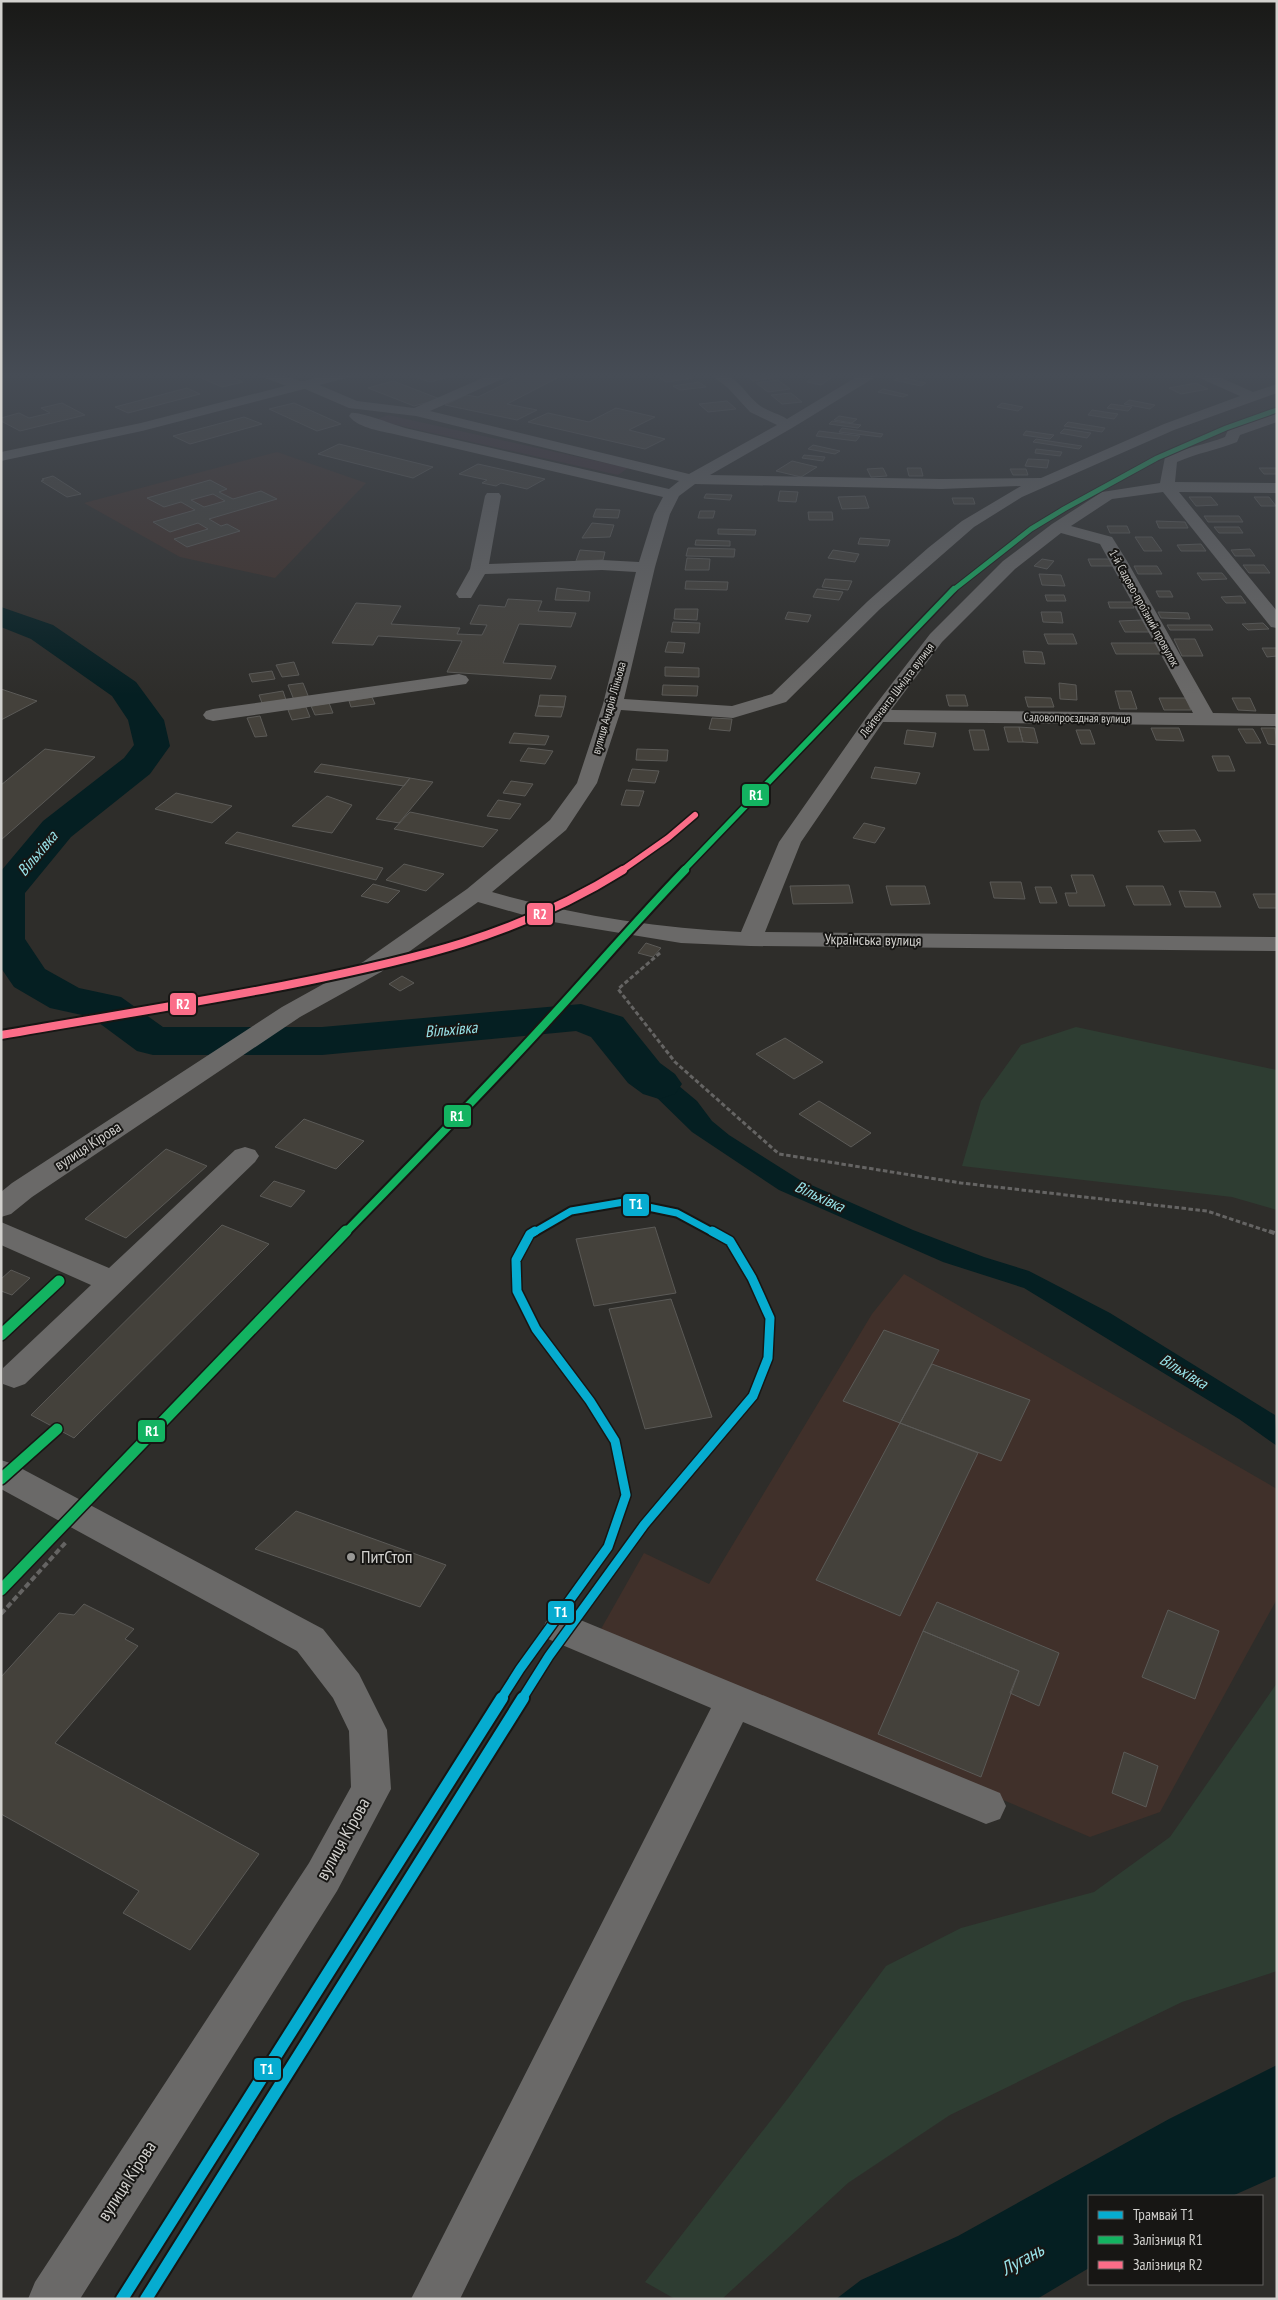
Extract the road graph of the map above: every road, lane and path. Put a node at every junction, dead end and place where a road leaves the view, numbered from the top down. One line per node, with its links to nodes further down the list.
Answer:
1 (612, 480): 8 (street)
2 (690, 480): 8 (street, вулиця Андрія Ліньова)
3 (758, 480): 5 (street)
4 (1168, 480): 6 (street)
5 (1046, 481): 16 (street)
6 (1168, 487): 7 (street); 10 (street, Лейтенанта Шмідта вулиця); 14 (street)
7 (1277, 488)
8 (672, 494): 11 (street, вулиця Андрія Ліньова)
9 (493, 496): 12 (street)
10 (1058, 527): 18 (street, Лейтенанта Шмідта вулиця); 19 (street, 1-й Садово-проїзний провулок)
11 (646, 567): 12 (street); 16 (street, вулиця Андрія Ліньова)
12 (479, 569): 13 (street)
13 (465, 594)
14 (1277, 623)
15 (459, 680): 17 (street)
16 (613, 704): 21 (street, вулиця Андрія Ліньова)
17 (213, 715)
18 (877, 716): 19 (street, Садовопроєздная вулиця); 22 (street, Лейтенанта Шмідта вулиця)
19 (1206, 719): 20 (street, Садовопроєздная вулиця)
20 (1277, 720)
21 (475, 894): 22 (street, Українська вулиця); 25 (street, вулиця Андрія Ліньова)
22 (750, 939): 23 (street, Українська вулиця)
23 (1277, 944)
24 (665, 949): 30 (path)
25 (291, 1012): 27 (street, вулиця Кірова)
26 (245, 1156): 31 (street)
27 (12, 1185): 28 (street, вулиця Кірова)
28 (1, 1207)
29 (1, 1232): 31 (street)
30 (1277, 1234)
31 (113, 1282): 32 (street)
32 (14, 1376)
33 (1, 1473): 34 (street, вулиця Кірова)
34 (88, 1518): 35 (path); 39 (street, вулиця Кірова)
35 (1, 1614)
36 (561, 1628): 37 (street)
37 (734, 1701): 38 (street); 40 (street)
38 (986, 1806)
39 (52, 2299)
40 (435, 2299)

